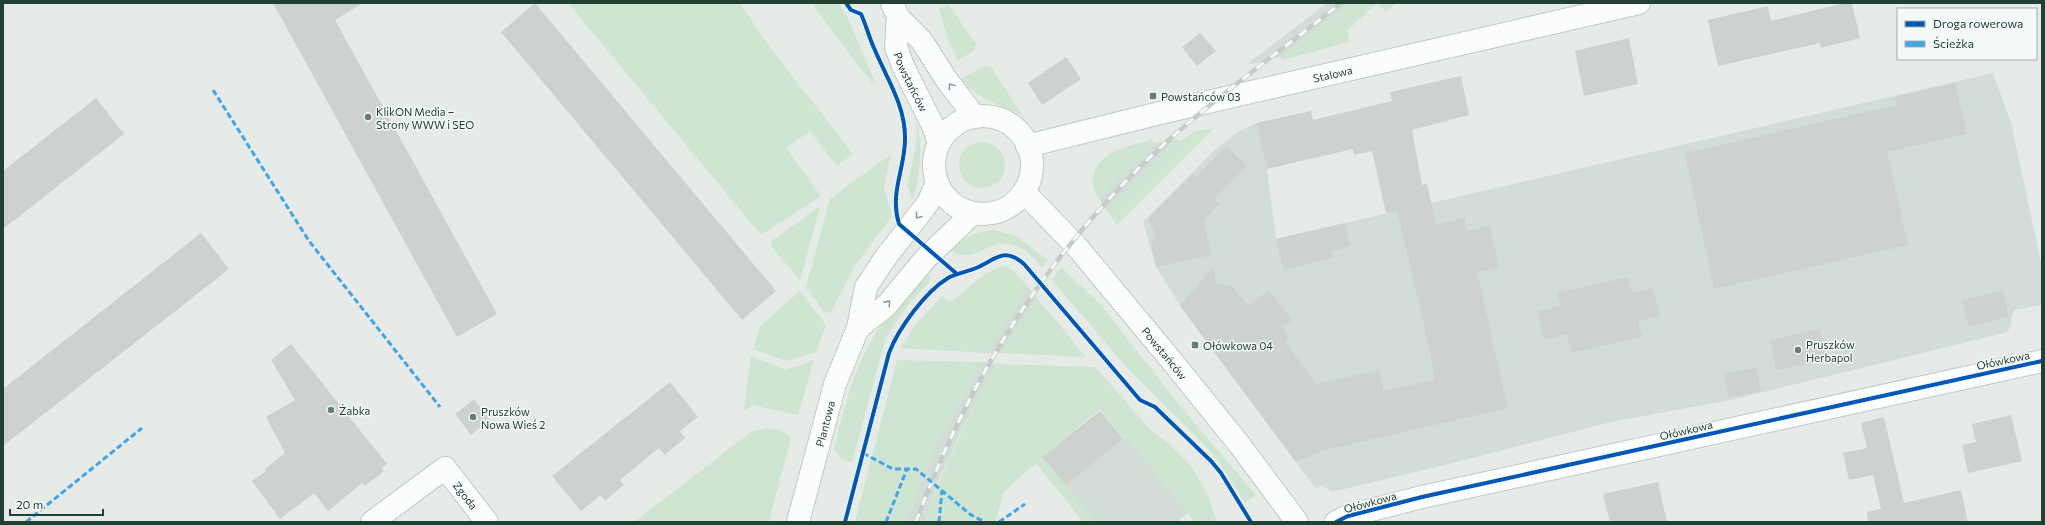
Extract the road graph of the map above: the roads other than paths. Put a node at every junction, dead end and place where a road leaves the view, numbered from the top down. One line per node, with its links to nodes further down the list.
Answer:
1 (1639, 3): 5 (street, Stalowa)
2 (895, 10): 3 (street, Powstańców, one-way to 2); 4 (street, Powstańców)
3 (975, 117): 4 (street); 5 (street)
4 (939, 143): 6 (street)
5 (1028, 146): 7 (street)
6 (937, 182): 8 (street); 9 (street, Plantowa, one-way to 9)
7 (1024, 192): 8 (street); 14 (street, Powstańców)
8 (973, 213): 9 (street, Plantowa, one-way to 8)
9 (858, 328): 13 (street, Plantowa)
10 (2042, 361): 15 (street, Ołówkowa)
11 (372, 522): 12 (street, Zgoda)
12 (487, 522)
13 (798, 522)
14 (1297, 522)
15 (1336, 522)

